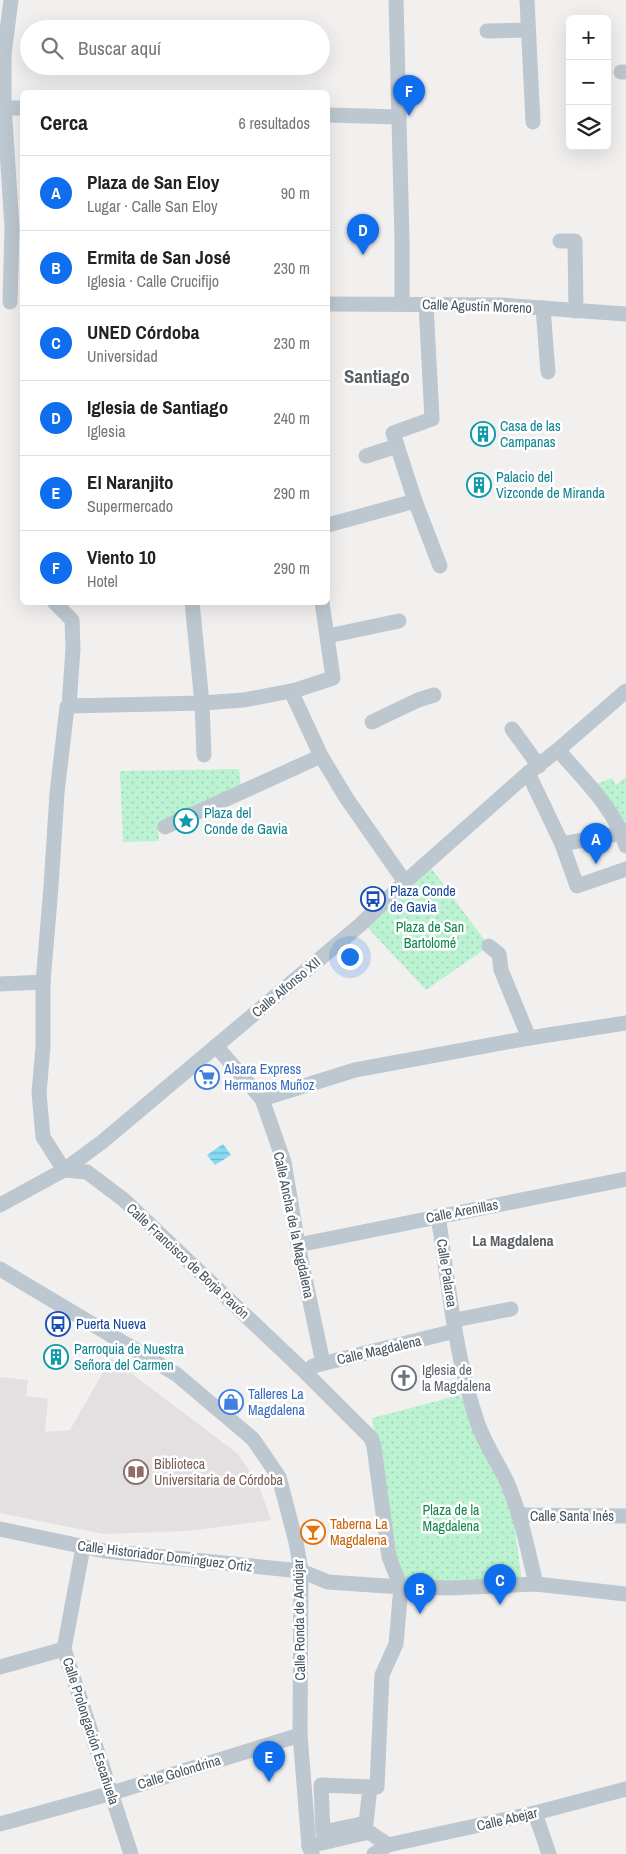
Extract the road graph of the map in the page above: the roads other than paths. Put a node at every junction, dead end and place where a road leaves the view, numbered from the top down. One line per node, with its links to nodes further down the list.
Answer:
1 (11, 0): 6 (street)
2 (396, 0): 9 (street)
3 (527, 0): 4 (street)
4 (528, 30): 5 (street); 10 (street)
5 (487, 31)
6 (3, 106): 7 (street); 11 (street)
7 (20, 108)
8 (330, 115): 9 (street)
9 (399, 117): 15 (street)
10 (533, 122)
11 (4, 174): 13 (street)
12 (560, 241): 18 (street)
13 (11, 302)
14 (330, 304): 15 (street, Calle Agustín Moreno)
15 (402, 304): 16 (street, Calle Agustín Moreno)
16 (426, 304): 17 (street, Calle Agustín Moreno); 21 (street)
17 (543, 308): 18 (street, Calle Agustín Moreno); 20 (street)
18 (576, 311): 19 (street, Calle Agustín Moreno)
19 (626, 314)
20 (548, 372)
21 (398, 446): 22 (street); 23 (street)
22 (366, 456)
23 (415, 501): 24 (street); 25 (street)
24 (330, 524)
25 (440, 566)
26 (57, 605): 35 (street)
27 (192, 605): 34 (street)
28 (323, 605): 30 (street)
29 (400, 620): 30 (street)
30 (328, 636): 31 (street)
31 (291, 691): 34 (street); 40 (street)
32 (626, 691): 38 (street, Calle Alfonso XII)
33 (434, 695): 36 (street)
34 (202, 703): 35 (street); 39 (street)
35 (69, 706): 48 (street)
36 (372, 722)
37 (512, 729): 41 (street)
38 (558, 750): 41 (street, Calle Alfonso XII); 43 (street)
39 (204, 755)
40 (320, 756): 42 (street); 46 (street)
41 (533, 769): 44 (street); 46 (street, Calle Alfonso XII)
42 (165, 827)
43 (625, 836): 44 (street)
44 (562, 844): 45 (street)
45 (626, 869)
46 (405, 882): 52 (street, Calle Alfonso XII)
47 (489, 946): 51 (street)
48 (43, 982): 49 (street); 54 (street)
49 (0, 984)
50 (626, 1023): 51 (street)
51 (529, 1038): 53 (street)
52 (216, 1046): 53 (street, Calle Ancha de la Magdalena); 54 (street, Calle Alfonso XII)
53 (262, 1099): 58 (street, Calle Ancha de la Magdalena)
54 (64, 1170): 56 (street, Calle Alfonso XII); 63 (street, Calle Francisco de Borja Pavón)
55 (626, 1180): 57 (street, Calle Arenillas)
56 (0, 1205)
57 (438, 1216): 58 (street, Calle Arenillas); 61 (street, Calle Palarea)
58 (298, 1245): 62 (street, Calle Ancha de la Magdalena)
59 (0, 1269): 68 (street, Calle Ronda de Andújar)
60 (511, 1309): 61 (street, Calle Magdalena)
61 (455, 1326): 62 (street, Calle Magdalena); 64 (street)
62 (323, 1363): 63 (street, Calle Magdalena)
63 (302, 1369): 70 (street)
64 (518, 1516): 65 (street, Calle Santa Inés); 69 (street)
65 (626, 1516)
66 (0, 1529): 67 (street, Calle Historiador Domínguez Ortiz)
67 (83, 1547): 68 (street, Calle Historiador Domínguez Ortiz); 72 (street, Calle Prolongación Escañuela)
68 (301, 1571): 70 (street); 74 (street, Calle Ronda de Andújar)
69 (536, 1584): 70 (street); 71 (street)
70 (401, 1587): 75 (street)
71 (626, 1594)
72 (64, 1649): 73 (street); 77 (street, Calle Prolongación Escañuela)
73 (0, 1667)
74 (300, 1735): 77 (street, Calle Golondrina); 81 (street, Calle Ronda de Andújar)
75 (370, 1787)
76 (626, 1789): 78 (street, Calle Abejar)
77 (112, 1793): 79 (street, Calle Golondrina); 82 (street, Calle Prolongación Escañuela)
78 (535, 1813): 80 (street, Calle Abejar); 84 (street)
79 (0, 1824)
80 (388, 1845): 81 (street); 83 (street, Calle Abejar)
81 (311, 1850)
82 (132, 1854)
83 (374, 1854)
84 (549, 1854)

